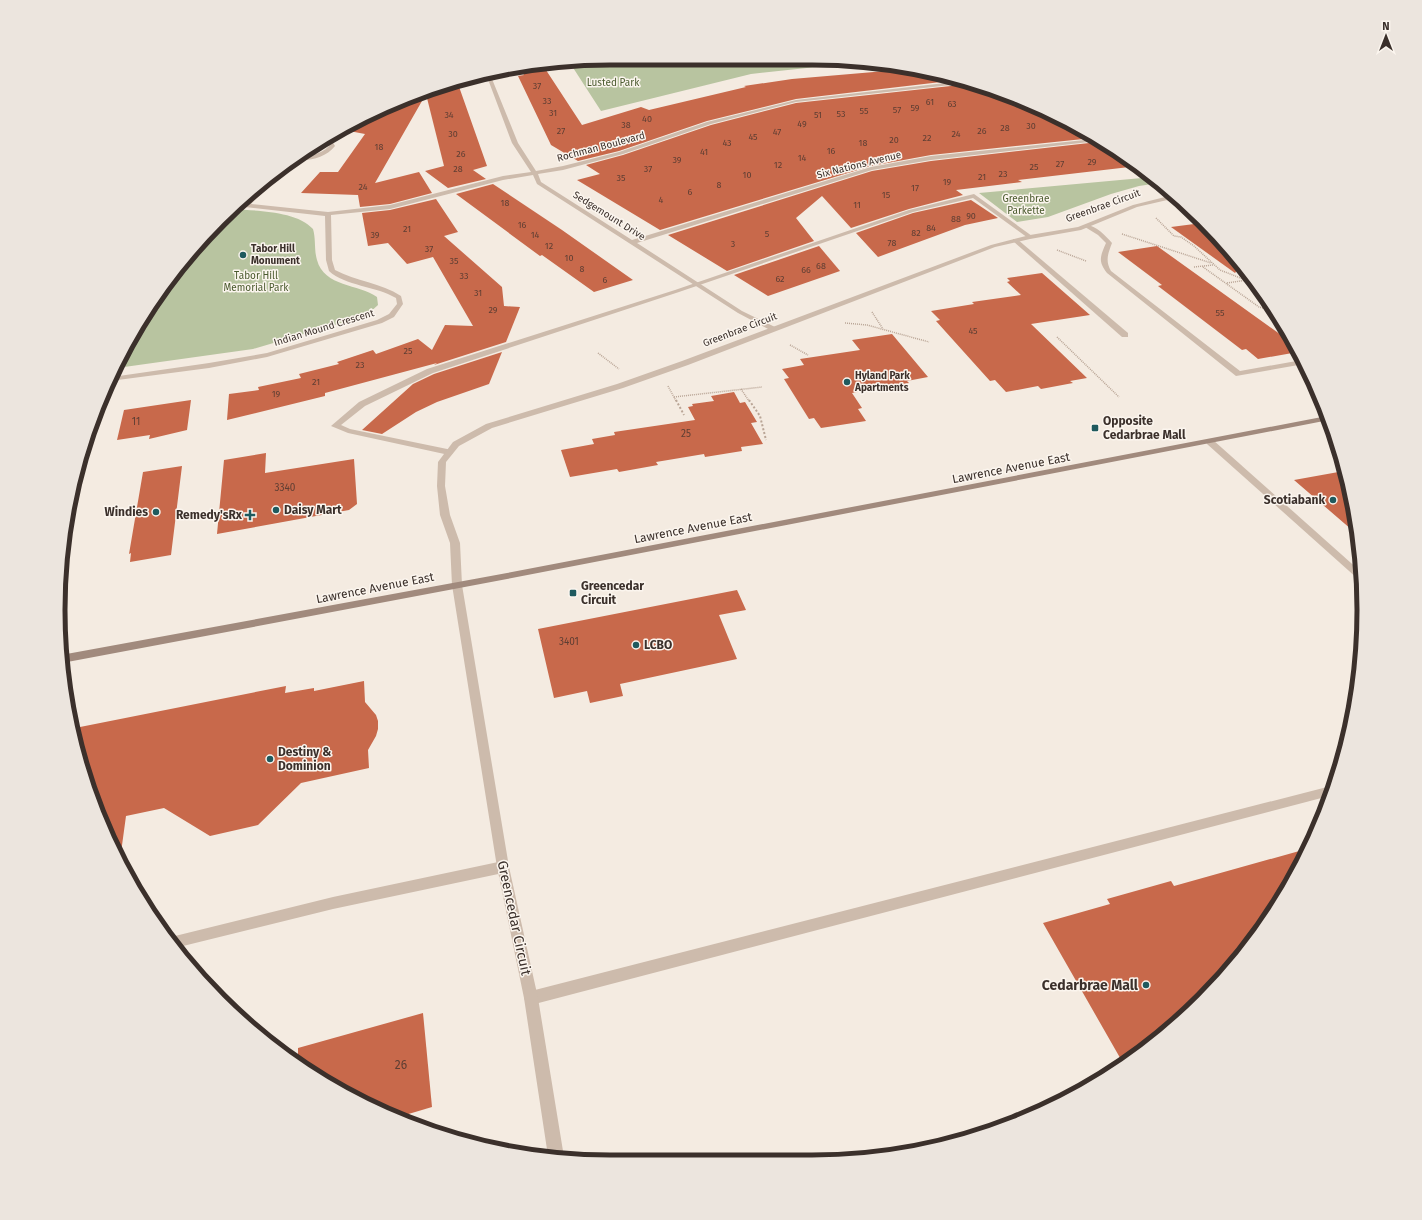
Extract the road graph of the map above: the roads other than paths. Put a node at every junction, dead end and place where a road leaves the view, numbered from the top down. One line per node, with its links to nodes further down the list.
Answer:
1 (490, 79): 6 (street, Sedgemount Drive)
2 (952, 84): 6 (street, Rochman Boulevard)
3 (1089, 141): 15 (street, Six Nations Avenue)
4 (330, 142): 5 (street)
5 (304, 159)
6 (536, 173): 11 (street, Rochman Boulevard); 15 (street, Sedgemount Drive)
7 (254, 198): 10 (street)
8 (1166, 198): 9 (street); 12 (street, Greenbrae Circuit)
9 (1171, 200)
10 (247, 205): 11 (street, Rochman Boulevard)
11 (328, 214): 20 (street, Indian Mound Crescent)
12 (1090, 225): 13 (street, Greenbrae Circuit); 19 (street)
13 (1030, 237): 14 (street, Greenbrae Circuit); 16 (street)
14 (1015, 240): 17 (street, Greenbrae Circuit); 18 (street)
15 (633, 242): 16 (street, Sedgemount Drive)
16 (697, 284): 17 (street, Sedgemount Drive); 23 (street)
17 (772, 329): 23 (street, Greenbrae Circuit)
18 (1125, 336)
19 (1298, 363)
20 (117, 378)
21 (1322, 419): 22 (main road, Lawrence Avenue East)
22 (1210, 442): 24 (street); 25 (main road, Lawrence Avenue East)
23 (449, 452): 25 (street, Greenbrae Circuit)
24 (1356, 572)
25 (457, 585): 26 (main road, Lawrence Avenue East); 28 (street, Greencedar Circuit)
26 (67, 658)
27 (1325, 792): 30 (street)
28 (503, 867): 29 (street); 30 (street, Greencedar Circuit)
29 (178, 941)
30 (531, 998): 31 (street, Greencedar Circuit)
31 (555, 1152)

